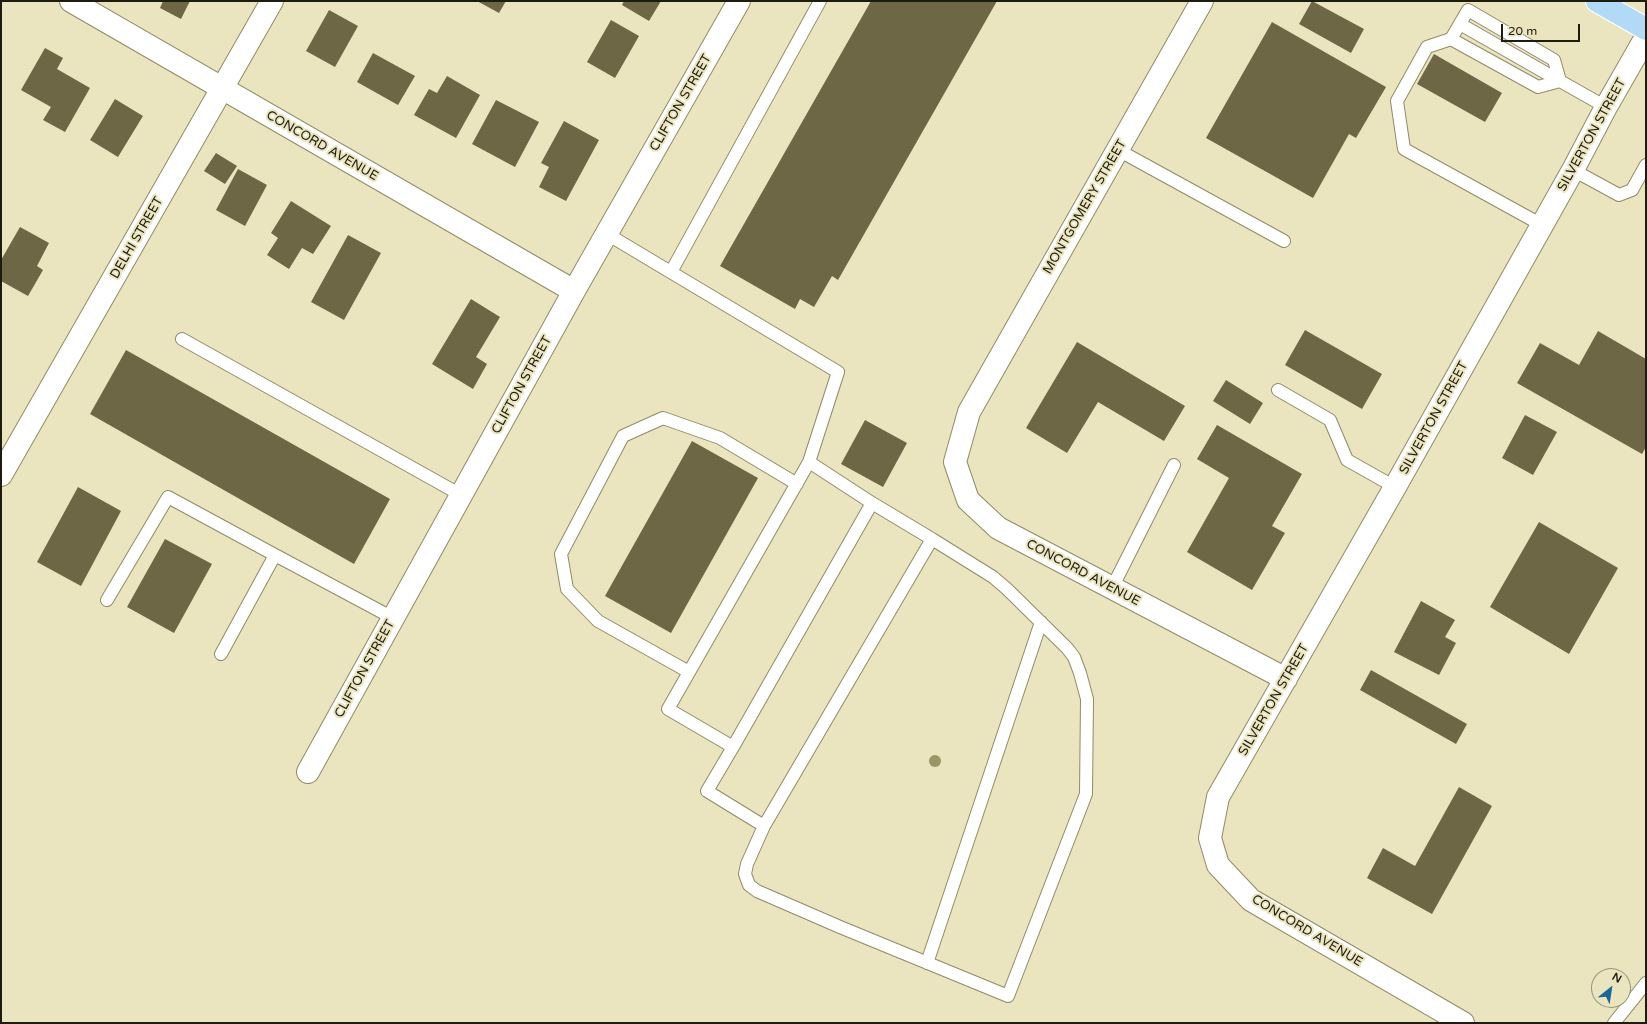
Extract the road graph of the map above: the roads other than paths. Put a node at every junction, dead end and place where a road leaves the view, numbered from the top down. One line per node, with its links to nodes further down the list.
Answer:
1 (71, 1): 12 (street, CONCORD AVENUE)
2 (272, 1): 12 (street, DELHI STREET)
3 (739, 1): 18 (street, CLIFTON STREET)
4 (820, 1): 20 (lane)
5 (1202, 1): 14 (street, MONTGOMERY STREET)
6 (1597, 1): 8 (highway)
7 (1460, 24): 10 (lane); 11 (lane); 11 (lane)
8 (1646, 29)
9 (1646, 38): 13 (street, SILVERTON STREET)
10 (1451, 39): 11 (lane); 17 (lane)
11 (1560, 81): 13 (lane)
12 (223, 89): 21 (street, CONCORD AVENUE); 27 (street, DELHI STREET)
13 (1606, 108): 16 (street, SILVERTON STREET)
14 (1118, 150): 19 (lane); 24 (street, MONTGOMERY STREET)
15 (1646, 165): 16 (lane)
16 (1573, 170): 17 (street, SILVERTON STREET)
17 (1542, 225): 29 (street, SILVERTON STREET)
18 (606, 234): 20 (lane); 21 (street, CLIFTON STREET)
19 (1284, 241)
20 (671, 272): 25 (lane)
21 (574, 291): 30 (street, CLIFTON STREET)
22 (182, 339): 30 (lane)
23 (1278, 390): 29 (lane)
24 (969, 412): 34 (street, CONCORD AVENUE)
25 (809, 462): 28 (lane); 31 (lane)
26 (1174, 465): 34 (lane)
27 (1, 475)
28 (797, 484): 39 (lane); 39 (lane)
29 (1395, 487): 40 (street, SILVERTON STREET)
30 (461, 495): 36 (street, CLIFTON STREET)
31 (872, 503): 32 (lane); 41 (lane)
32 (932, 539): 37 (lane); 44 (lane)
33 (276, 555): 35 (lane); 36 (lane); 38 (lane)
34 (1112, 588): 40 (street, CONCORD AVENUE)
35 (107, 600)
36 (393, 618): 42 (street, CLIFTON STREET)
37 (1041, 622): 45 (lane); 45 (lane)
38 (221, 654)
39 (689, 672): 41 (lane)
40 (1286, 680): 43 (street, SILVERTON STREET)
41 (733, 747): 44 (lane)
42 (308, 772)
43 (1218, 797): 47 (street, CONCORD AVENUE)
44 (764, 826): 45 (lane)
45 (927, 963)
46 (1646, 983): 48 (lane)
47 (1463, 1023)
48 (1614, 1023)

